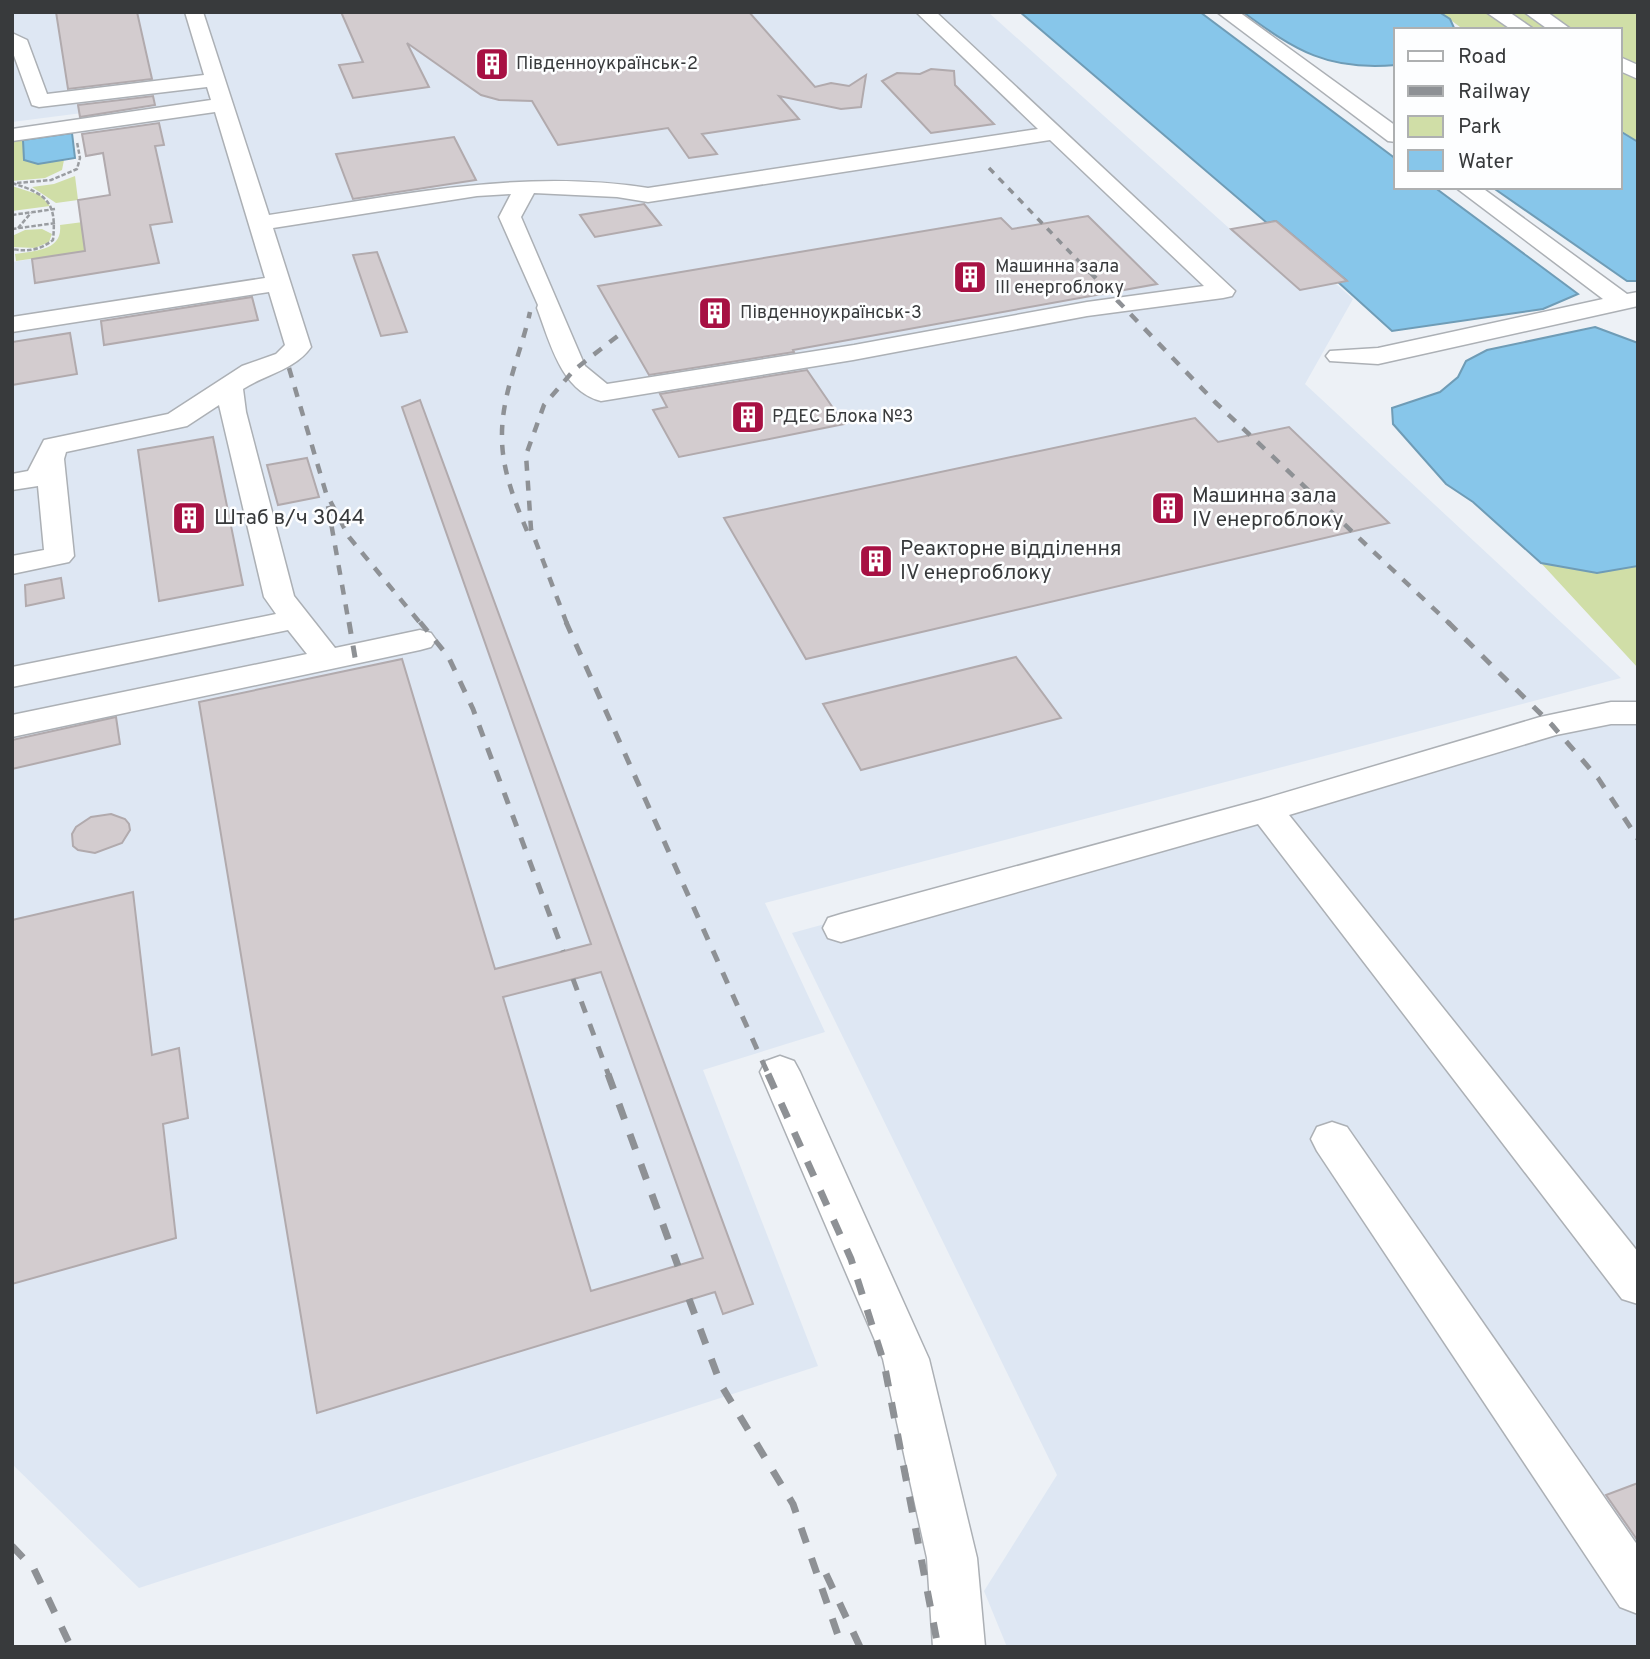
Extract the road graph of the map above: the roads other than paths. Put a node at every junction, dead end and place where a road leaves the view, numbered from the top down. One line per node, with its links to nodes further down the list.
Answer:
1 (194, 12): 12 (street)
2 (925, 12): 16 (street)
3 (1226, 12): 18 (street)
4 (1498, 12): 6 (street)
5 (1533, 12): 7 (street)
6 (1523, 28)
7 (1560, 28)
8 (12, 39): 11 (street)
9 (1622, 64): 10 (street)
10 (1638, 73)
11 (22, 79): 12 (street)
12 (215, 80): 15 (street)
13 (1622, 85): 14 (street)
14 (1638, 94)
15 (223, 105): 17 (street); 21 (street)
16 (1055, 133): 19 (street); 19 (street)
17 (12, 135)
18 (1394, 135)
19 (527, 186): 21 (street)
20 (1468, 189): 23 (street)
21 (260, 223): 22 (street)
22 (279, 283): 24 (street); 26 (street)
23 (1630, 301): 25 (street)
24 (12, 325)
25 (1339, 356)
26 (230, 387): 27 (street); 30 (street)
27 (50, 459): 28 (street); 29 (street)
28 (12, 482)
29 (12, 565)
30 (296, 619): 32 (street); 33 (street)
31 (420, 640): 32 (street)
32 (327, 659): 35 (street)
33 (12, 677)
34 (1638, 713): 36 (street)
35 (12, 726)
36 (1266, 810): 37 (street); 40 (street)
37 (841, 928)
38 (780, 1072): 42 (street)
39 (1332, 1139): 41 (street)
40 (1638, 1285)
41 (1638, 1589)
42 (959, 1647)

